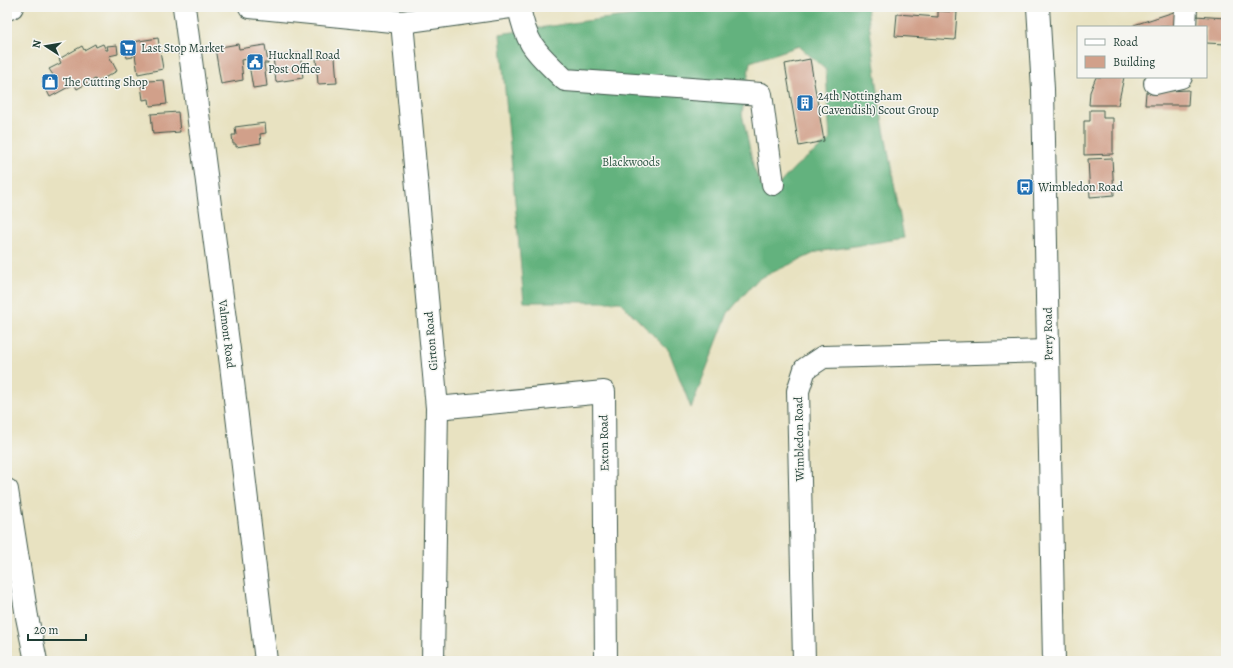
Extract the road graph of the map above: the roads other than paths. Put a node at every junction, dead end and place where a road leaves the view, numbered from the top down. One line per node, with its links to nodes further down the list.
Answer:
1 (12, 7): 8 (main road)
2 (184, 7): 19 (main road, Valmont Road)
3 (250, 7): 10 (main road)
4 (510, 7): 9 (main road)
5 (519, 7): 14 (main road)
6 (1038, 7): 15 (main road, Perry Road)
7 (1186, 7): 11 (main road)
8 (7, 8)
9 (424, 13): 10 (main road)
10 (402, 22): 16 (main road, Girton Road)
11 (1185, 26)
12 (1177, 78): 13 (main road)
13 (1155, 83)
14 (773, 184)
15 (1048, 351): 22 (main road, Wimbledon Road); 23 (main road, Perry Road)
16 (437, 408): 20 (main road, Girton Road); 21 (main road, Exton Road)
17 (7, 490): 18 (main road)
18 (36, 661)
19 (266, 661)
20 (434, 661)
21 (606, 661)
22 (804, 661)
23 (1054, 661)

